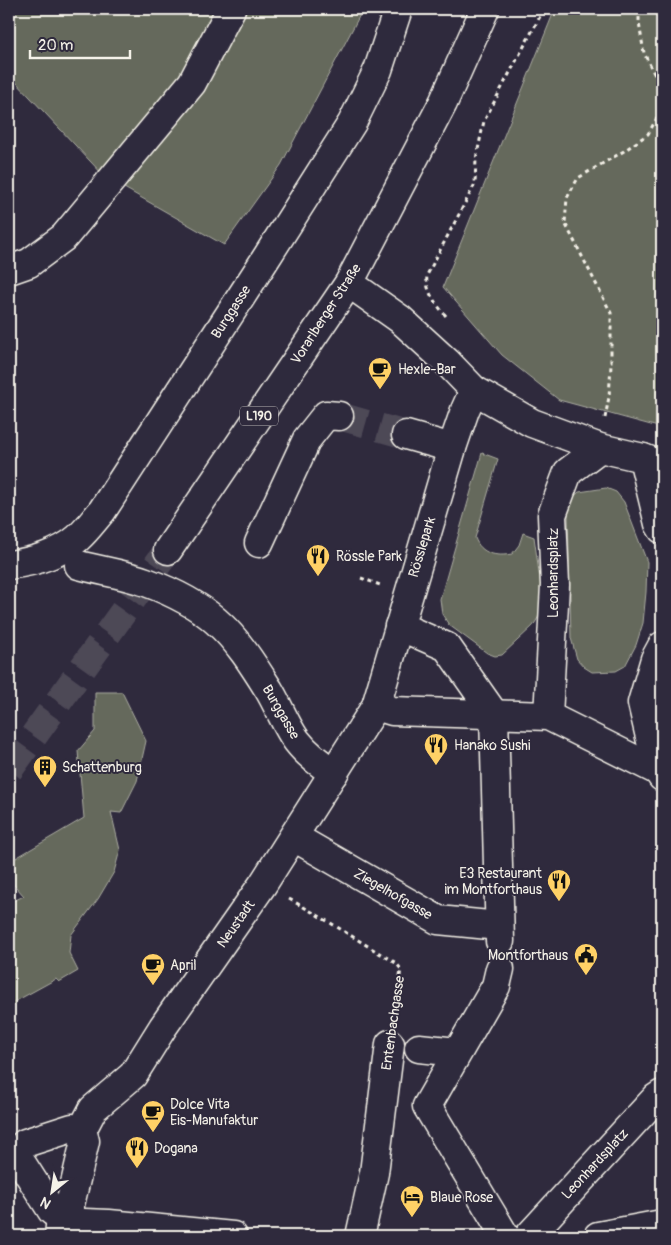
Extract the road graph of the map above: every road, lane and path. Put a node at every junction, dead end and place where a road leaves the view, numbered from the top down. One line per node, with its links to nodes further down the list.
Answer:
1 (231, 9): 8 (street)
2 (398, 9): 20 (street, Burggasse)
3 (485, 9): 9 (street, Vorarlberger Straße / L190)
4 (544, 9): 10 (path)
5 (639, 9): 6 (path)
6 (662, 90)
7 (662, 109): 15 (path)
8 (9, 270)
9 (349, 283): 11 (street); 19 (street, Vorarlberger Straße / L190)
10 (449, 320)
11 (474, 390): 14 (street, Rösslepark); 15 (street)
12 (339, 416): 18 (street)
13 (406, 434): 14 (street)
14 (452, 448): 22 (street, Rösslepark)
15 (600, 448): 16 (street); 26 (street, Leonhardsplatz)
16 (652, 462): 17 (street)
17 (662, 529)
18 (259, 543)
19 (168, 550)
20 (9, 565)
21 (79, 565): 27 (street, Burggasse)
22 (399, 626): 24 (street, Rösslepark); 25 (street)
23 (662, 646): 28 (street)
24 (376, 706): 25 (street); 27 (street, Neustadt)
25 (494, 714): 26 (street); 29 (street, Ziegelhofgasse)
26 (548, 716): 28 (street)
27 (334, 773): 29 (street, Neustadt)
28 (660, 774)
29 (294, 837): 30 (street, Neustadt)
30 (263, 884): 32 (path, Entenbachgasse); 36 (street, Neustadt)
31 (500, 968): 34 (street)
32 (390, 1044): 41 (street, Entenbachgasse)
33 (419, 1048): 34 (street)
34 (457, 1052): 42 (street)
35 (662, 1094): 43 (street, Leonhardsplatz)
36 (82, 1130): 37 (street); 39 (street, Neustadt)
37 (14, 1152): 39 (street)
38 (662, 1224): 44 (street)
39 (60, 1225): 40 (street)
40 (233, 1236)
41 (360, 1236)
42 (505, 1236)
43 (529, 1236)
44 (598, 1236)

